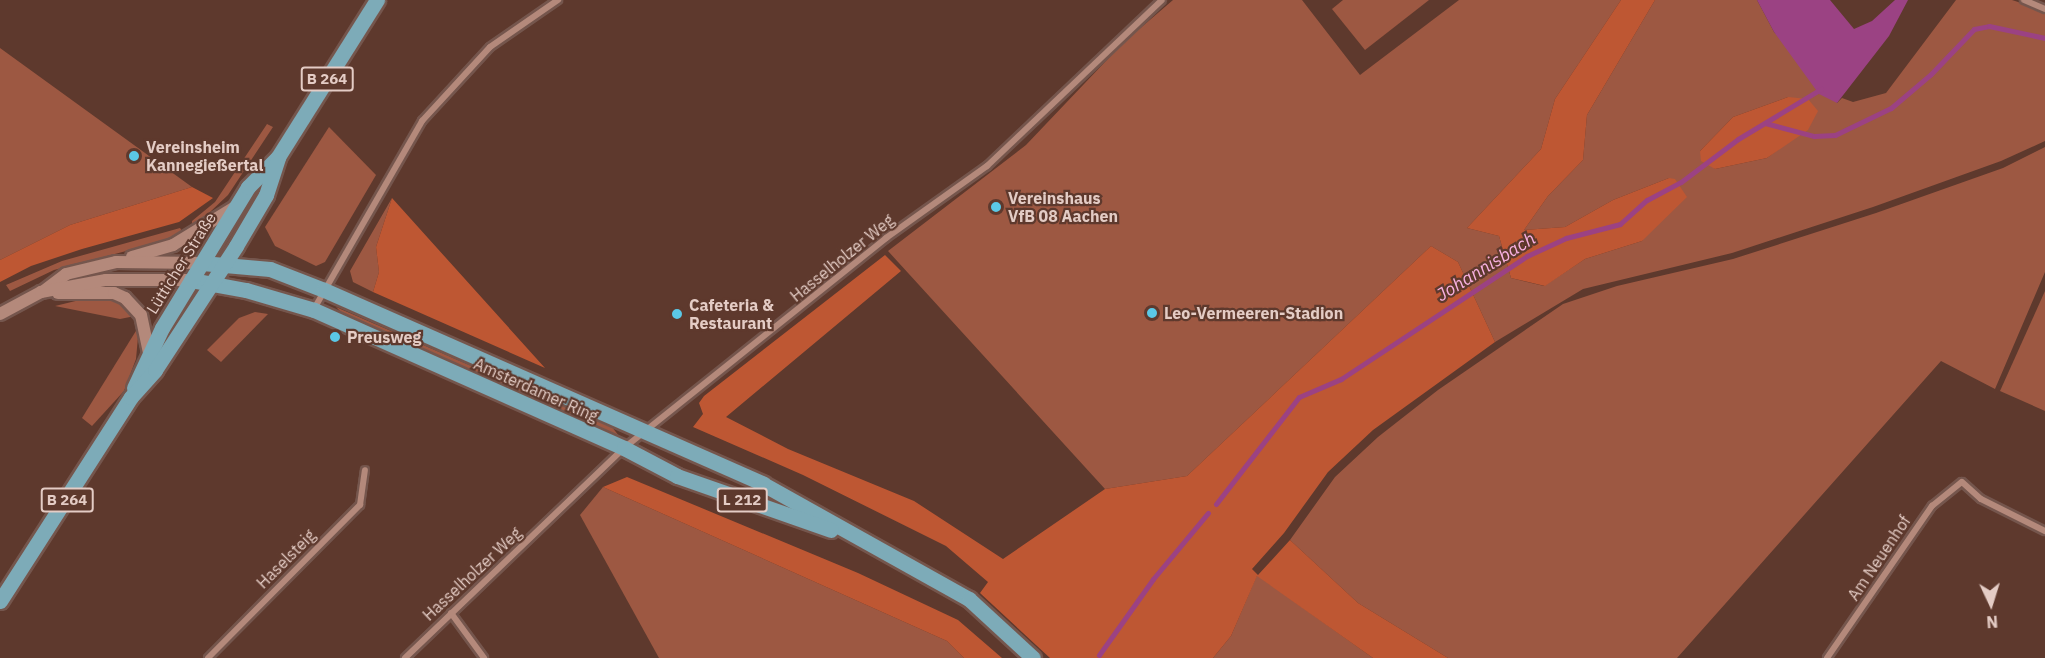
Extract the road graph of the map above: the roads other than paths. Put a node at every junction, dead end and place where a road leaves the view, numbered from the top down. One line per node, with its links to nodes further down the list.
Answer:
1 (377, 0): 6 (main road, Lütticher Straße / B 264)
2 (558, 0): 13 (street)
3 (1162, 0): 19 (street, Hasselholzer Weg)
4 (2024, 0): 5 (street)
5 (2045, 9)
6 (278, 157): 7 (main road, Lütticher Straße / B 264); 10 (main road, Lütticher Straße / B 264)
7 (238, 205): 8 (main road); 9 (main road, Lütticher Straße / B 264)
8 (116, 262): 9 (main road); 14 (main road)
9 (202, 263): 10 (main road, Amsterdamer Ring / L 212); 11 (main road, Lütticher Straße / B 264)
10 (224, 265): 12 (main road, Lütticher Straße / B 264); 13 (main road, Amsterdamer Ring / L 212)
11 (191, 280): 12 (main road, Amsterdamer Ring / L 212); 14 (main road); 17 (main road, Lütticher Straße / B 264)
12 (212, 284): 15 (main road, Amsterdamer Ring / L 212); 18 (main road, Lütticher Straße / B 264)
13 (324, 290): 15 (street); 19 (main road, Amsterdamer Ring / L 212)
14 (44, 292): 16 (main road); 17 (main road)
15 (314, 310): 20 (main road, Amsterdamer Ring / L 212)
16 (0, 314)
17 (149, 352): 18 (main road, Lütticher Straße / B 264)
18 (131, 397): 24 (main road, Lütticher Straße / B 264)
19 (645, 433): 20 (street, Hasselholzer Weg); 23 (main road, Amsterdamer Ring / L 212)
20 (624, 448): 23 (main road, Amsterdamer Ring / L 212); 25 (street, Hasselholzer Weg)
21 (364, 470): 26 (street, Haselsteig)
22 (2045, 531): 30 (street, Am Neuenhof)
23 (864, 541): 29 (main road, Amsterdamer Ring / L 212)
24 (0, 601)
25 (451, 613): 27 (street, Hasselholzer Weg); 28 (street)
26 (208, 658)
27 (405, 658)
28 (484, 658)
29 (1033, 658)
30 (1827, 658)

